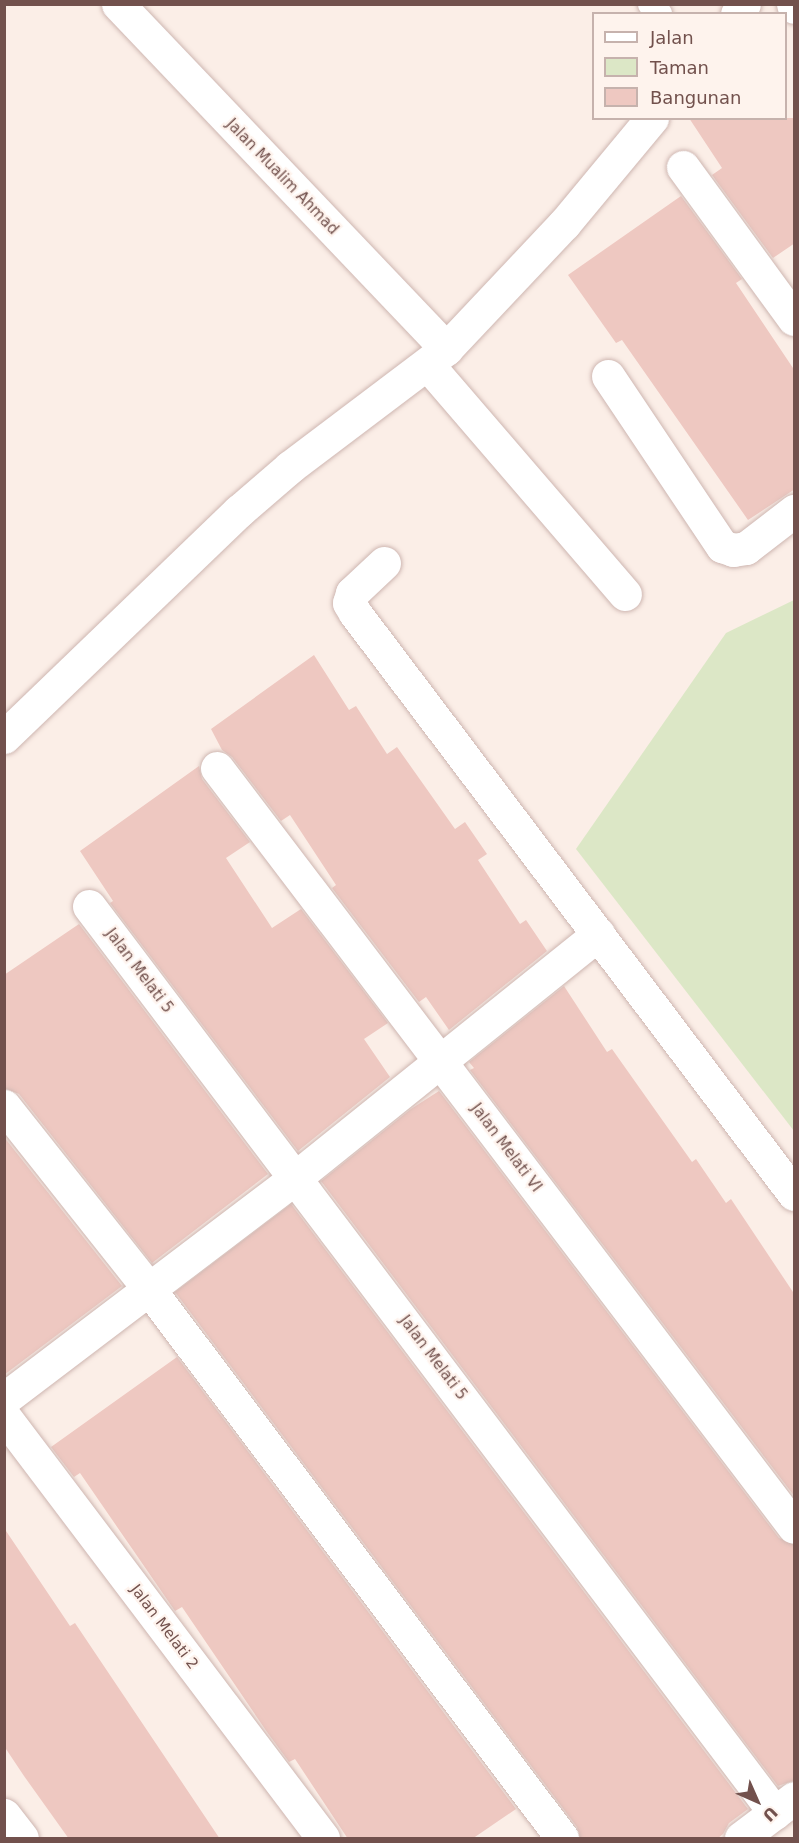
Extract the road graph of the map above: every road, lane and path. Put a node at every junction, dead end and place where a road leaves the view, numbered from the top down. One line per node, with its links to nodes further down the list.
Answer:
1 (118, 4): 5 (street, Jalan Mualim Ahmad)
2 (649, 120): 5 (street)
3 (683, 167): 4 (street)
4 (795, 319)
5 (437, 357): 9 (street, Jalan Mualim Ahmad); 10 (street)
6 (608, 375): 7 (street)
7 (795, 511)
8 (384, 563): 13 (street)
9 (625, 594)
10 (4, 737)
11 (218, 768): 14 (street, Jalan Melati VI)
12 (89, 906): 16 (street, Jalan Melati 5)
13 (598, 934): 14 (street); 17 (street)
14 (439, 1060): 16 (street); 21 (street, Jalan Melati VI)
15 (4, 1106): 18 (street)
16 (296, 1177): 18 (street); 22 (street, Jalan Melati 5)
17 (795, 1194)
18 (149, 1289): 19 (street); 26 (street)
19 (4, 1399)
20 (4, 1416): 25 (street, Jalan Melati 2)
21 (795, 1527)
22 (785, 1805): 27 (street)
23 (4, 1815): 24 (street)
24 (22, 1839)
25 (323, 1839)
26 (562, 1839)
27 (741, 1839)

